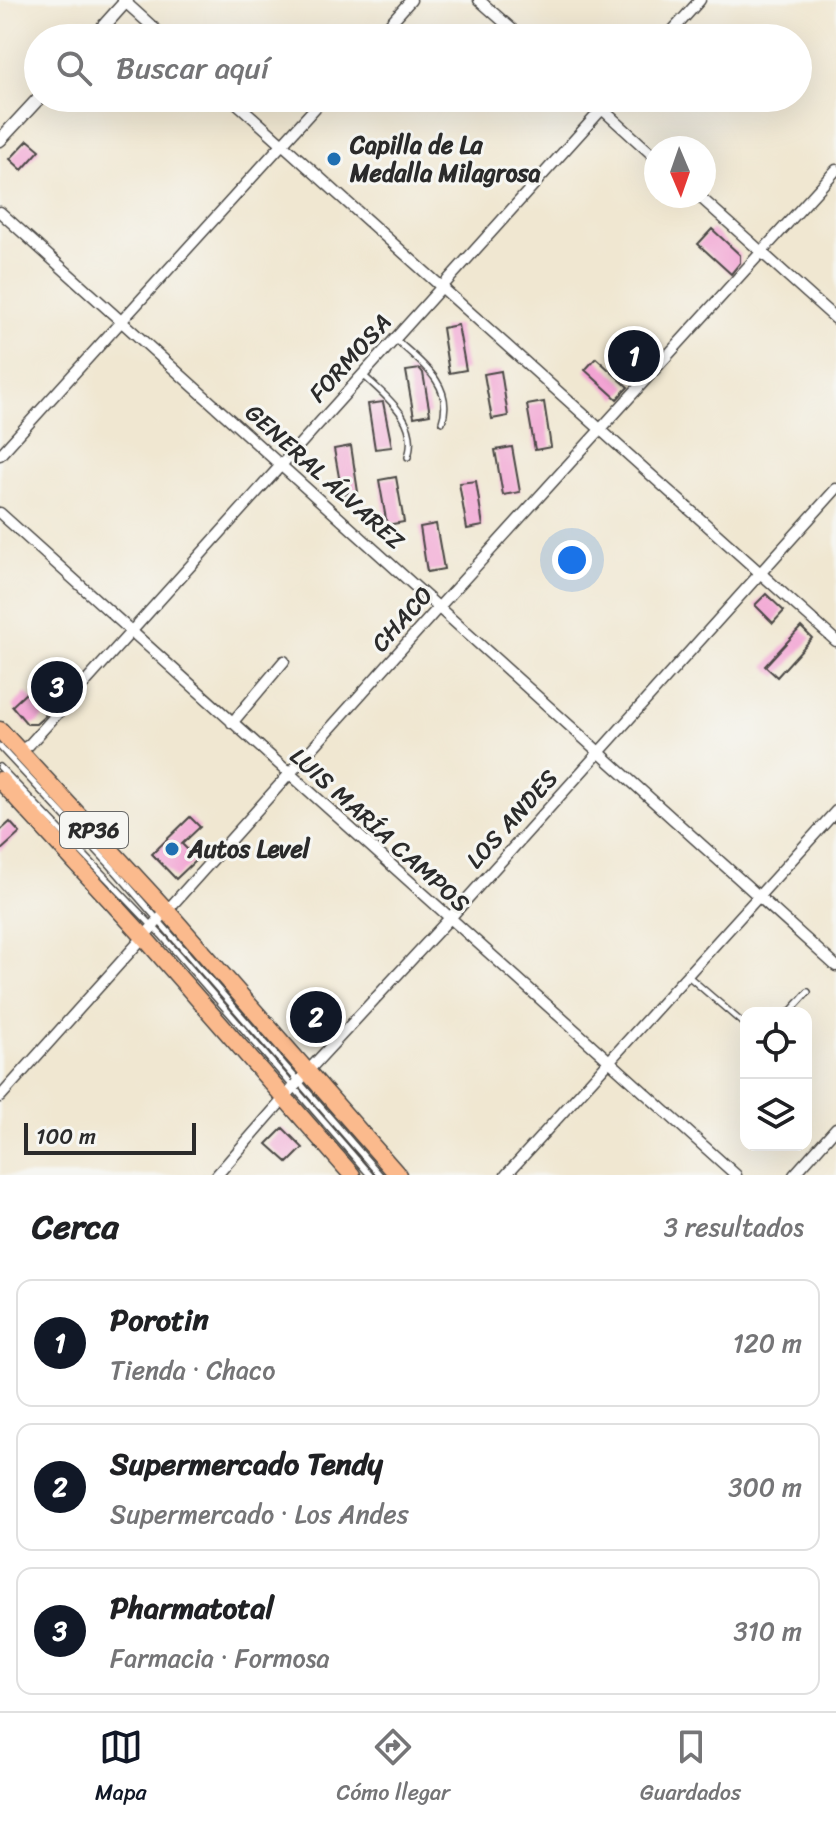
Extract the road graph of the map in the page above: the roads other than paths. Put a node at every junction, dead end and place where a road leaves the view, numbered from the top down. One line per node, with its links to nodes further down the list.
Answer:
1 (411, 0): 7 (street)
2 (479, 0): 8 (street)
3 (700, 0): 9 (street)
4 (125, 1): 5 (street); 6 (street)
5 (105, 24)
6 (150, 24)
7 (390, 24)
8 (506, 24)
9 (679, 24)
10 (26, 112): 15 (street)
11 (247, 112): 16 (street)
12 (312, 112): 16 (street)
13 (599, 112): 22 (street, FORMOSA)
14 (605, 112): 17 (street)
15 (0, 140)
16 (283, 144): 22 (street); 24 (street)
17 (644, 147)
18 (836, 170): 21 (street, CHACO)
19 (712, 208): 21 (street)
20 (0, 212): 24 (street, GENERAL ÁLVAREZ)
21 (762, 253): 23 (street); 28 (street, CHACO)
22 (442, 287): 25 (street, FORMOSA); 28 (street)
23 (836, 319)
24 (121, 320): 29 (street); 31 (street, GENERAL ÁLVAREZ)
25 (395, 338): 26 (street, FORMOSA); 27 (lane)
26 (361, 374): 30 (lane); 31 (street, FORMOSA)
27 (442, 422)
28 (600, 430): 34 (street); 35 (street, CHACO)
29 (0, 455)
30 (408, 457)
31 (281, 465): 35 (street, GENERAL ÁLVAREZ); 36 (street, FORMOSA)
32 (836, 489): 34 (street, LOS ANDES)
33 (0, 513): 36 (street, LUIS MARÍA CAMPOS)
34 (760, 572): 37 (street); 42 (street, LOS ANDES)
35 (439, 607): 42 (street, GENERAL ÁLVAREZ); 45 (street, CHACO)
36 (131, 632): 39 (street, LUIS MARÍA CAMPOS); 43 (street, FORMOSA)
37 (836, 641)
38 (284, 661): 39 (street)
39 (232, 723): 45 (street, LUIS MARÍA CAMPOS)
40 (0, 730): 43 (main road, RP36)
41 (0, 747): 48 (lane)
42 (599, 750): 49 (street, GENERAL ÁLVAREZ); 50 (street, LOS ANDES)
43 (20, 751): 48 (lane); 51 (main road, RP36)
44 (0, 767): 51 (lane)
45 (290, 776): 50 (street, LUIS MARÍA CAMPOS); 51 (street, CHACO)
46 (0, 780): 51 (main road, RP36)
47 (836, 811): 49 (street)
48 (82, 835): 51 (lane)
49 (760, 896): 52 (street, GENERAL ÁLVAREZ); 53 (street)
50 (449, 919): 57 (street, LUIS MARÍA CAMPOS); 58 (street, LOS ANDES)
51 (155, 923): 58 (main road, RP36); 58 (main road, RP36); 59 (street, CHACO)
52 (836, 966)
53 (688, 975): 56 (lane); 57 (street)
54 (808, 992): 55 (lane)
55 (794, 1007)
56 (740, 1021)
57 (610, 1062): 66 (street); 67 (street, LUIS MARÍA CAMPOS)
58 (296, 1085): 61 (street, LOS ANDES); 62 (main road, RP36); 63 (lane); 64 (lane); 65 (main road, RP36)
59 (0, 1097)
60 (836, 1128): 68 (street)
61 (217, 1175)
62 (352, 1175)
63 (370, 1175)
64 (380, 1175)
65 (398, 1175)
66 (506, 1175)
67 (736, 1175)
68 (794, 1175)

